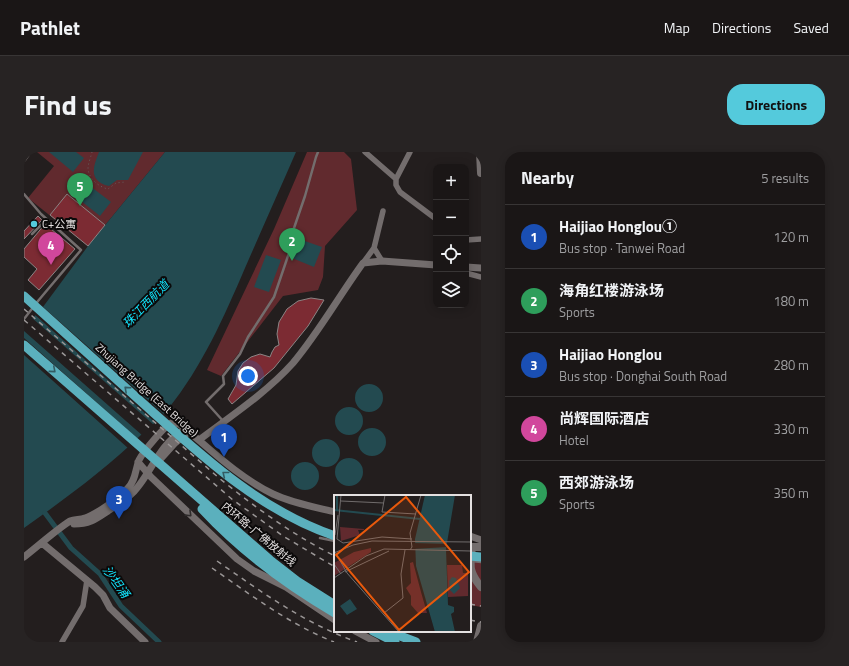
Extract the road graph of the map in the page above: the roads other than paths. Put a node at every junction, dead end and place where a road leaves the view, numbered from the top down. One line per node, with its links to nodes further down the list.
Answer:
1 (29, 152): 6 (street)
2 (318, 152): 27 (lane)
3 (365, 152): 8 (street)
4 (410, 152): 8 (street)
5 (480, 152): 7 (main road)
6 (24, 159)
7 (481, 173)
8 (396, 179): 11 (street)
9 (24, 194): 12 (lane)
10 (383, 211): 16 (street)
11 (433, 217)
12 (47, 219): 13 (lane); 25 (lane)
13 (32, 234)
14 (481, 239): 15 (street)
15 (469, 240)
16 (374, 248): 17 (street); 18 (street)
17 (382, 261): 18 (street); 19 (street)
18 (363, 264): 27 (street)
19 (433, 265)
20 (469, 267): 21 (street)
21 (481, 268)
22 (469, 274): 23 (street)
23 (481, 277)
24 (24, 296): 35 (highway, Zhujiang Bridge (East Bridge), one-way to 24)
25 (24, 319)
26 (24, 345): 32 (highway, one-way to 32)
27 (224, 422): 29 (street)
28 (190, 432): 29 (street); 30 (street); 31 (street)
29 (199, 440): 36 (street)
30 (138, 462): 31 (street); 37 (street)
31 (148, 474): 33 (street); 34 (street)
32 (172, 475): 52 (highway, 内环路-广佛放射线); 53 (highway)
33 (161, 486): 34 (street); 54 (street, one-way to 54)
34 (134, 492): 37 (street)
35 (256, 497): 38 (highway); 39 (highway)
36 (334, 512)
37 (64, 526): 44 (street)
38 (334, 529)
39 (334, 536)
40 (471, 536): 42 (street)
41 (320, 538): 43 (lane)
42 (481, 540)
43 (334, 541)
44 (42, 544): 47 (street); 50 (street)
45 (481, 546): 46 (main road)
46 (471, 553): 48 (highway); 49 (lane); 51 (main road)
47 (24, 557)
48 (481, 557)
49 (481, 562)
50 (87, 580): 59 (street); 60 (street)
51 (481, 587)
52 (334, 604)
53 (334, 611)
54 (334, 619)
55 (481, 626): 64 (main road)
56 (357, 632): 61 (street)
57 (375, 632): 62 (highway)
58 (390, 632): 63 (highway)
59 (62, 642)
60 (145, 642)
61 (376, 642)
62 (395, 642)
63 (416, 642)
64 (478, 642)

